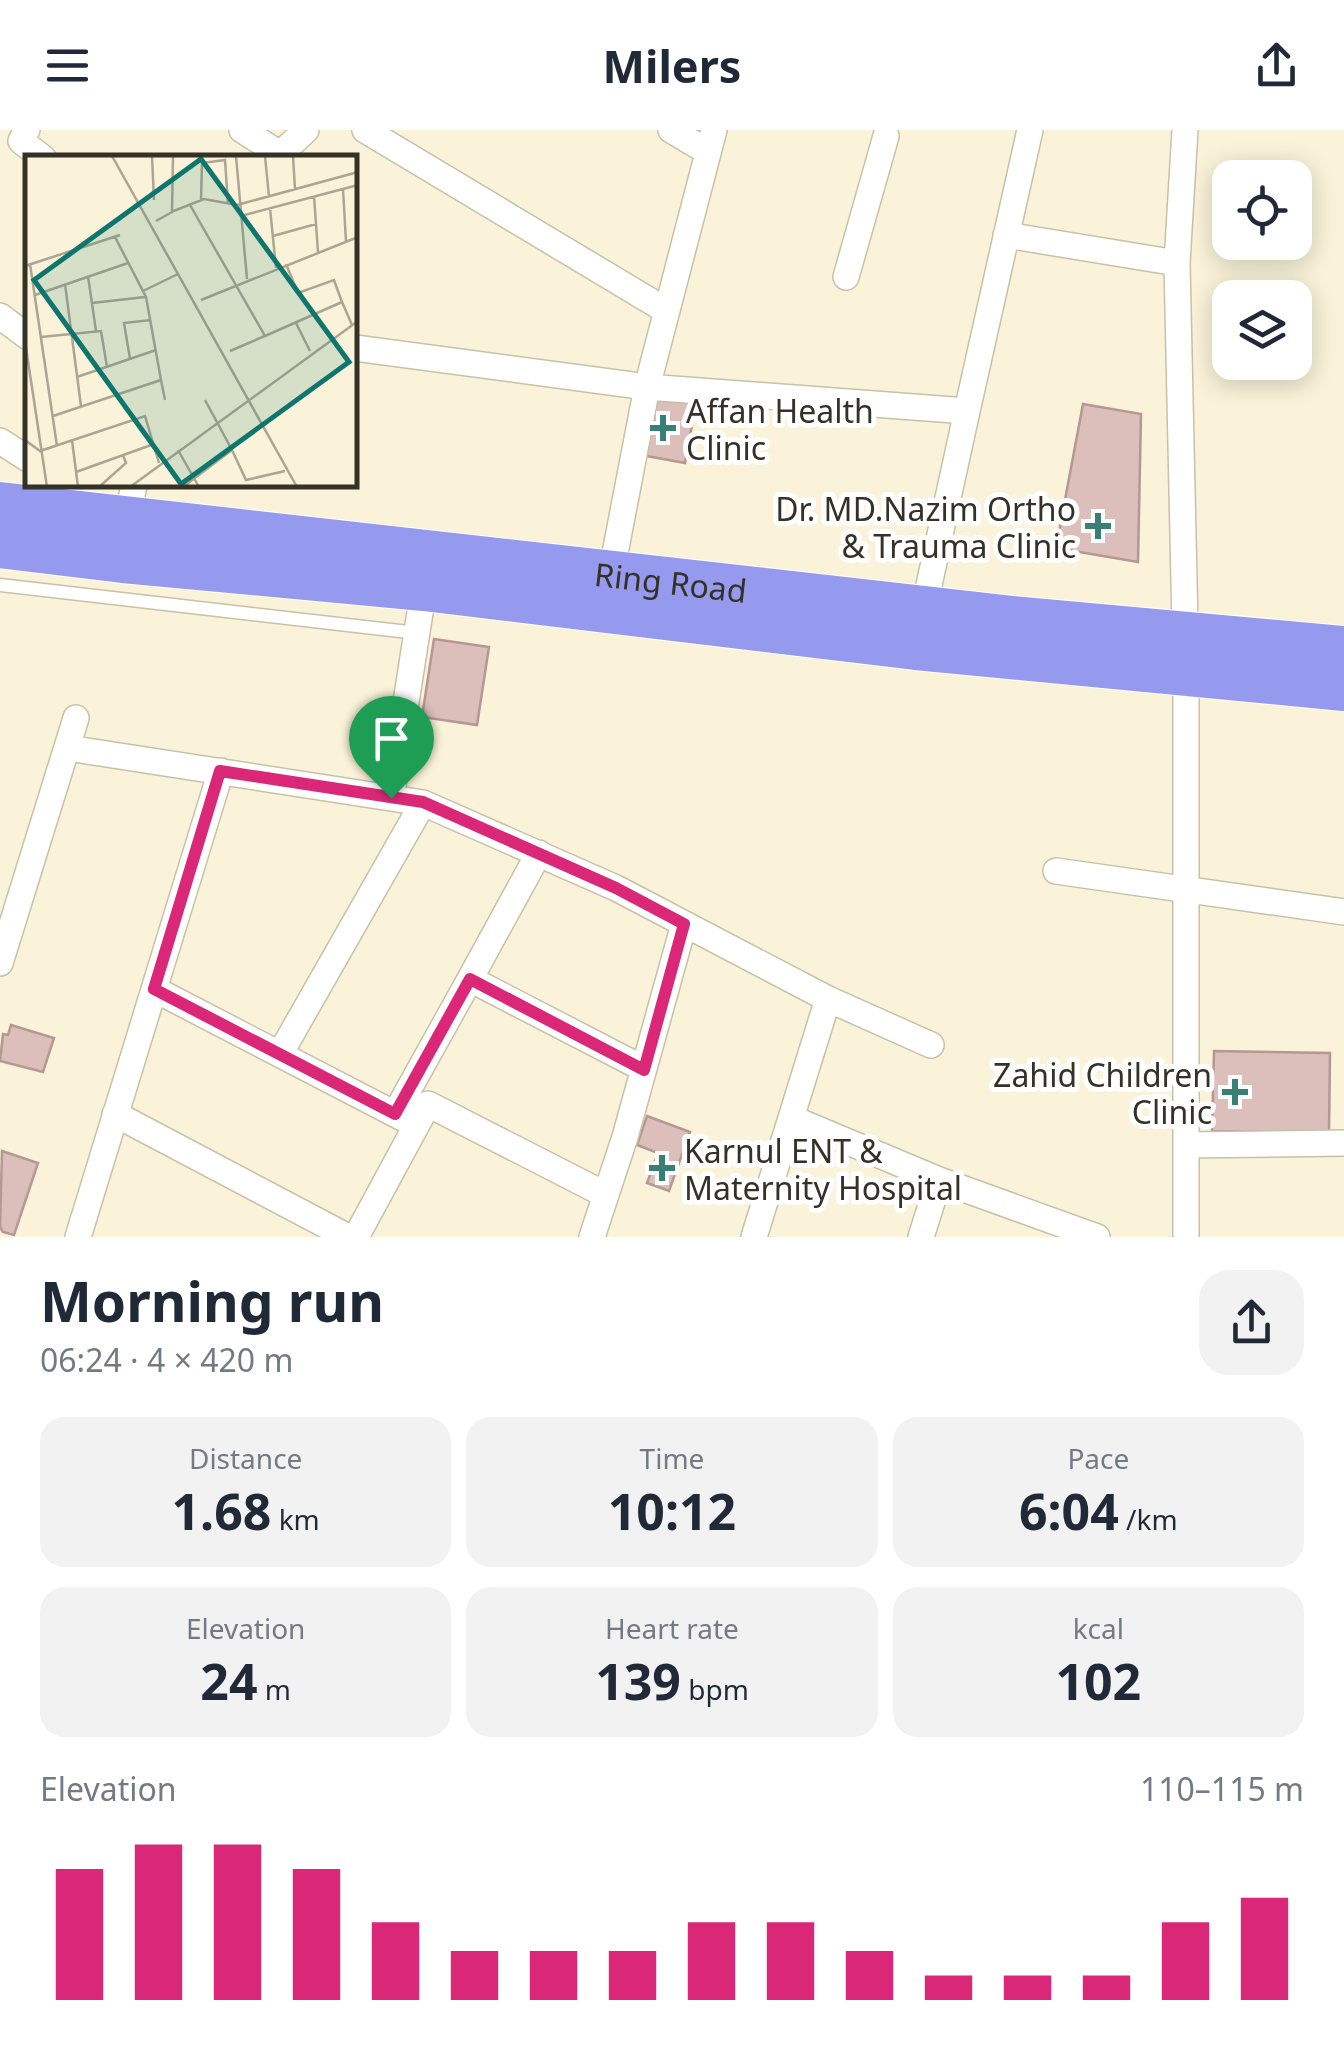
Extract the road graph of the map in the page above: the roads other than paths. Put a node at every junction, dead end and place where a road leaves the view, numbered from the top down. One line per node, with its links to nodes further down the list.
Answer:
1 (26, 130): 10 (street)
2 (242, 130): 11 (street)
3 (306, 130): 12 (street)
4 (671, 130): 9 (street)
5 (1030, 130): 13 (street)
6 (1186, 130): 14 (street)
7 (373, 132): 16 (street)
8 (879, 132): 15 (street)
9 (711, 141): 16 (street)
10 (39, 155)
11 (277, 155)
12 (279, 155)
13 (1006, 235): 14 (street); 21 (street)
14 (1177, 263): 34 (street)
15 (846, 277)
16 (667, 310): 20 (street)
17 (0, 316): 18 (street)
18 (25, 335)
19 (358, 348): 20 (street)
20 (647, 387): 21 (street); 29 (street)
21 (966, 411): 31 (street)
22 (0, 441): 24 (street)
23 (0, 458): 25 (lane)
24 (25, 458)
25 (25, 460)
26 (131, 503): 27 (highway, Ring Road); 29 (highway, Ring Road)
27 (0, 506)
28 (0, 544): 32 (highway, Ring Road)
29 (611, 574): 31 (highway, Ring Road)
30 (0, 585): 32 (lane)
31 (924, 608): 34 (highway, Ring Road)
32 (420, 610): 34 (highway, Ring Road); 39 (street)
33 (1344, 650): 34 (highway, Ring Road)
34 (1184, 654): 35 (highway, Ring Road); 43 (street)
35 (1344, 687)
36 (76, 718): 37 (street)
37 (68, 748): 38 (street); 46 (street)
38 (220, 771): 39 (street); 48 (street)
39 (391, 798): 40 (street)
40 (423, 802): 41 (street); 51 (street)
41 (538, 853): 45 (street); 47 (street)
42 (1056, 871): 43 (street)
43 (1185, 888): 44 (street); 57 (street)
44 (1344, 912)
45 (684, 924): 49 (street); 52 (street)
46 (0, 963)
47 (470, 979): 52 (street); 55 (street)
48 (154, 989): 51 (street); 53 (street)
49 (828, 999): 50 (street); 54 (street)
50 (931, 1045)
51 (280, 1054): 55 (street)
52 (644, 1070): 59 (street)
53 (115, 1114): 61 (street); 62 (street)
54 (791, 1118): 58 (street); 64 (street)
55 (406, 1120): 59 (street); 62 (street)
56 (1344, 1143): 57 (street)
57 (1186, 1145): 66 (street)
58 (939, 1180): 60 (street); 65 (street)
59 (606, 1195): 63 (street)
60 (1089, 1236)
61 (78, 1237)
62 (352, 1237)
63 (592, 1237)
64 (754, 1237)
65 (921, 1237)
66 (1186, 1237)

